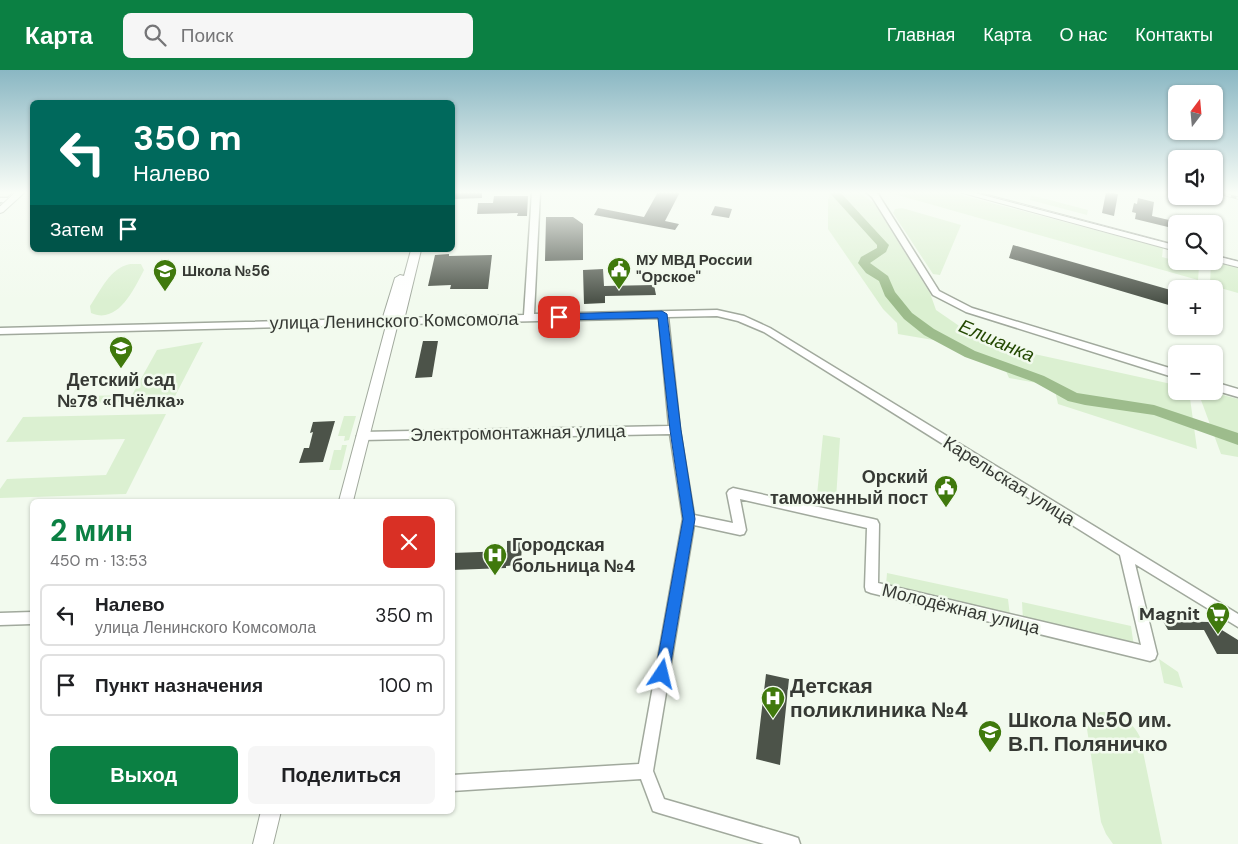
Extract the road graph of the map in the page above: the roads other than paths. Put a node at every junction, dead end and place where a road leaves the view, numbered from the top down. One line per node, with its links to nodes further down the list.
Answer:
1 (534, 228): 14 (street)
2 (895, 228): 18 (street)
3 (1106, 228): 6 (main road)
4 (1125, 228): 5 (main road)
5 (1168, 238)
6 (1168, 246)
7 (406, 252): 15 (main road)
8 (415, 252): 15 (main road)
9 (1223, 252): 10 (main road)
10 (1238, 256)
11 (1223, 260): 12 (main road)
12 (1238, 264)
13 (662, 314): 14 (street, улица Ленинского Комсомола); 17 (street, улица Ленинского Комсомола); 21 (street)
14 (529, 318): 15 (street, улица Ленинского Комсомола)
15 (393, 322): 16 (street, улица Ленинского Комсомола); 22 (main road)
16 (0, 331)
17 (782, 339): 25 (street, Карельская улица)
18 (1168, 372)
19 (1223, 389): 20 (street)
20 (1238, 394)
21 (675, 430): 22 (street, Электромонтажная улица); 24 (street)
22 (362, 436): 23 (main road)
23 (346, 499)
24 (689, 519): 25 (street, Молодёжная улица); 29 (street)
25 (1126, 554): 28 (street, Карельская улица)
26 (30, 618): 27 (street)
27 (0, 619)
28 (1238, 621)
29 (645, 770): 30 (street); 33 (street)
30 (455, 783)
31 (270, 814): 32 (main road)
32 (264, 844)
33 (792, 844)

